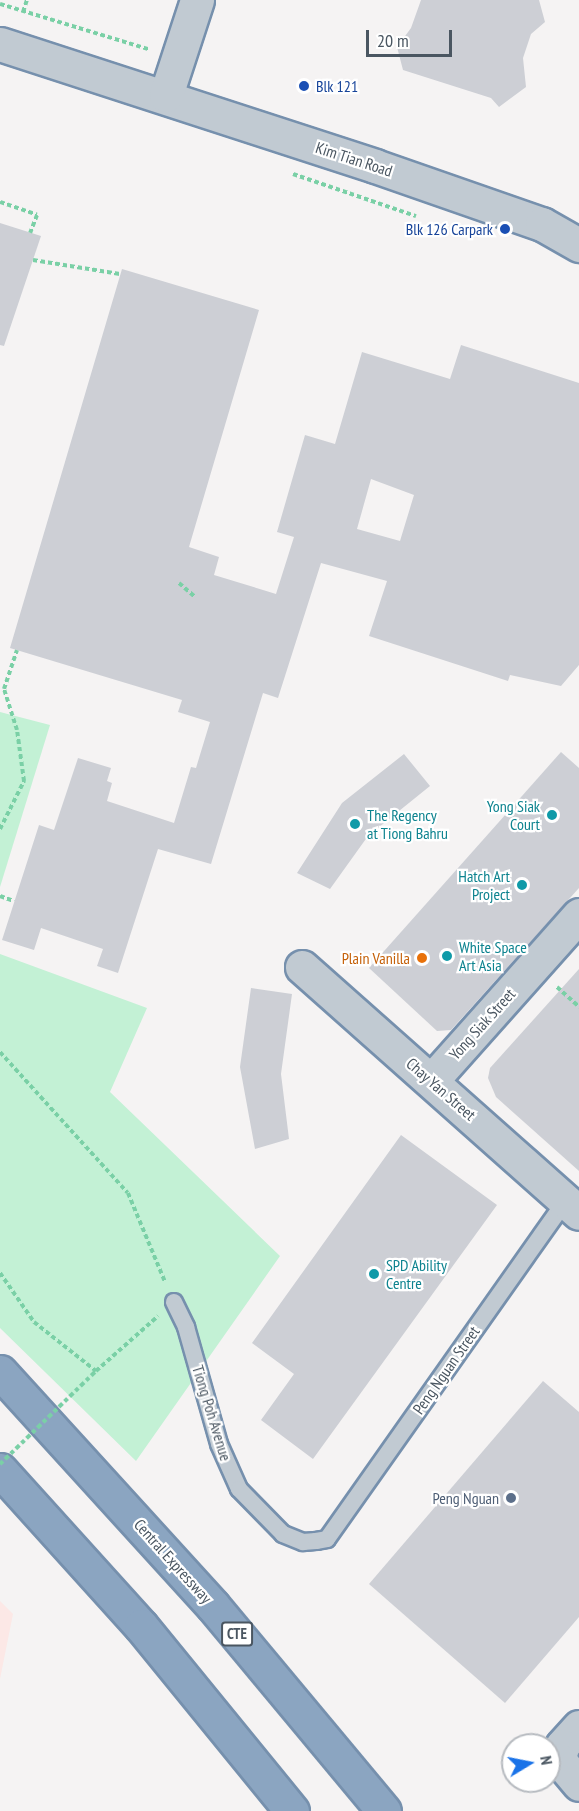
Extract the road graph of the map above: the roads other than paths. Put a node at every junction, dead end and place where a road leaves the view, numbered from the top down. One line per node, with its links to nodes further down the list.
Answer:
1 (197, 0): 3 (street)
2 (0, 44): 3 (street, Kim Tian Road)
3 (166, 95): 4 (street, Kim Tian Road)
4 (542, 224): 5 (street, Kim Tian Road); 6 (street, Kim Tian Road)
5 (579, 225)
6 (579, 245)
7 (579, 915): 9 (street, Yong Siak Street)
8 (302, 967): 9 (street, Chay Yan Street)
9 (432, 1080): 10 (street, Chay Yan Street)
10 (572, 1207): 14 (lane, Peng Nguan Street)
11 (174, 1302): 14 (lane, Tiong Poh Avenue)
12 (0, 1372): 18 (highway, Central Expressway / CTE)
13 (0, 1470): 17 (highway)
14 (327, 1539)
15 (579, 1727): 16 (street)
16 (569, 1772)
17 (292, 1811)
18 (384, 1811)

